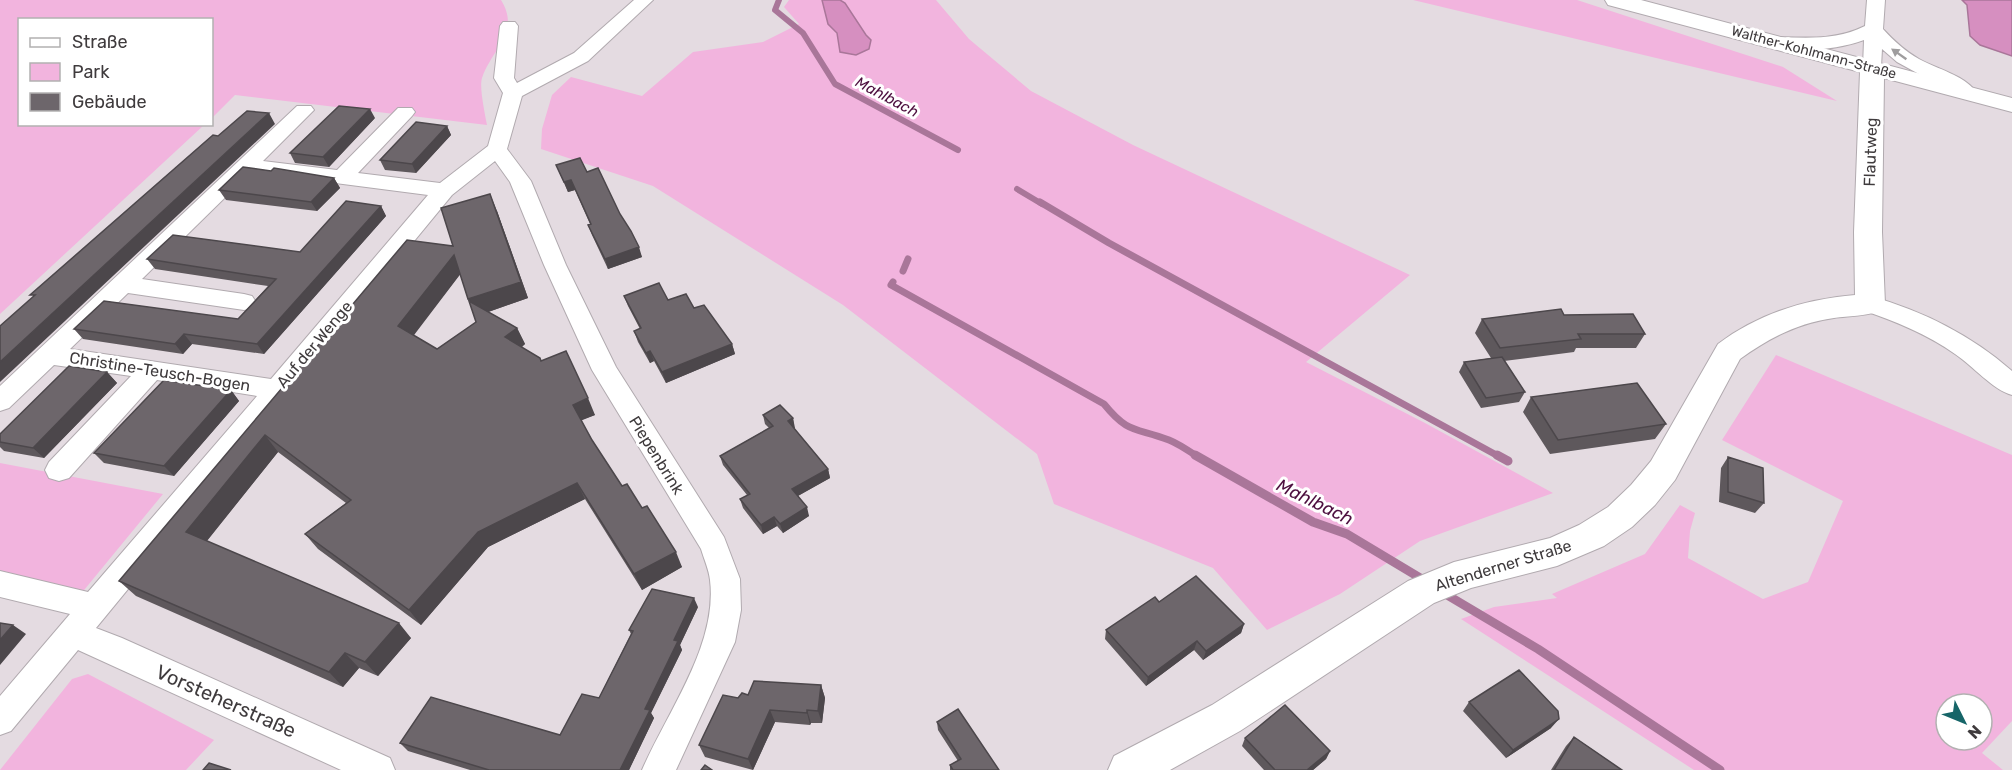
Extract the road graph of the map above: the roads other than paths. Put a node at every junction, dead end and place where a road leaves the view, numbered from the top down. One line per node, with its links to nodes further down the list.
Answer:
1 (645, 0): 9 (street)
2 (1616, 0): 6 (main road, Walther-Kohlmann-Straße)
3 (1876, 0): 5 (street, Flautweg)
4 (509, 26): 9 (street)
5 (1874, 29): 6 (street); 7 (street, Flautweg); 8 (street, one-way to 5)
6 (1778, 42): 7 (main road, Walther-Kohlmann-Straße); 11 (main road)
7 (1872, 67): 8 (main road, Walther-Kohlmann-Straße); 11 (main road, Flautweg)
8 (1966, 92): 10 (main road, Walther-Kohlmann-Straße); 11 (main road)
9 (513, 93): 14 (street)
10 (2012, 105)
11 (1871, 106): 20 (main road, Flautweg)
12 (304, 110): 15 (street, Christine-Teusch-Bogen)
13 (405, 112): 16 (street)
14 (500, 139): 17 (street, Auf der Wenge); 32 (street, Piepenbrink)
15 (246, 165): 16 (street); 18 (street, Christine-Teusch-Bogen)
16 (342, 177): 17 (street)
17 (444, 190): 24 (street, Auf der Wenge)
18 (123, 284): 19 (street); 21 (street, Christine-Teusch-Bogen)
19 (244, 302)
20 (1870, 304): 23 (street, Altenderner Straße); 33 (main road, Altenderner Straße)
21 (49, 355): 22 (street, Christine-Teusch-Bogen); 25 (street)
22 (152, 370): 24 (street, Christine-Teusch-Bogen); 26 (street)
23 (2012, 386)
24 (276, 389): 28 (street, Auf der Wenge)
25 (0, 401)
26 (58, 470)
27 (0, 584): 28 (street)
28 (95, 608): 29 (street, Auf der Wenge)
29 (73, 633): 30 (street, Auf der Wenge); 31 (street, Vorsteherstraße)
30 (0, 720)
31 (378, 770)
32 (659, 770)
33 (1129, 770)

